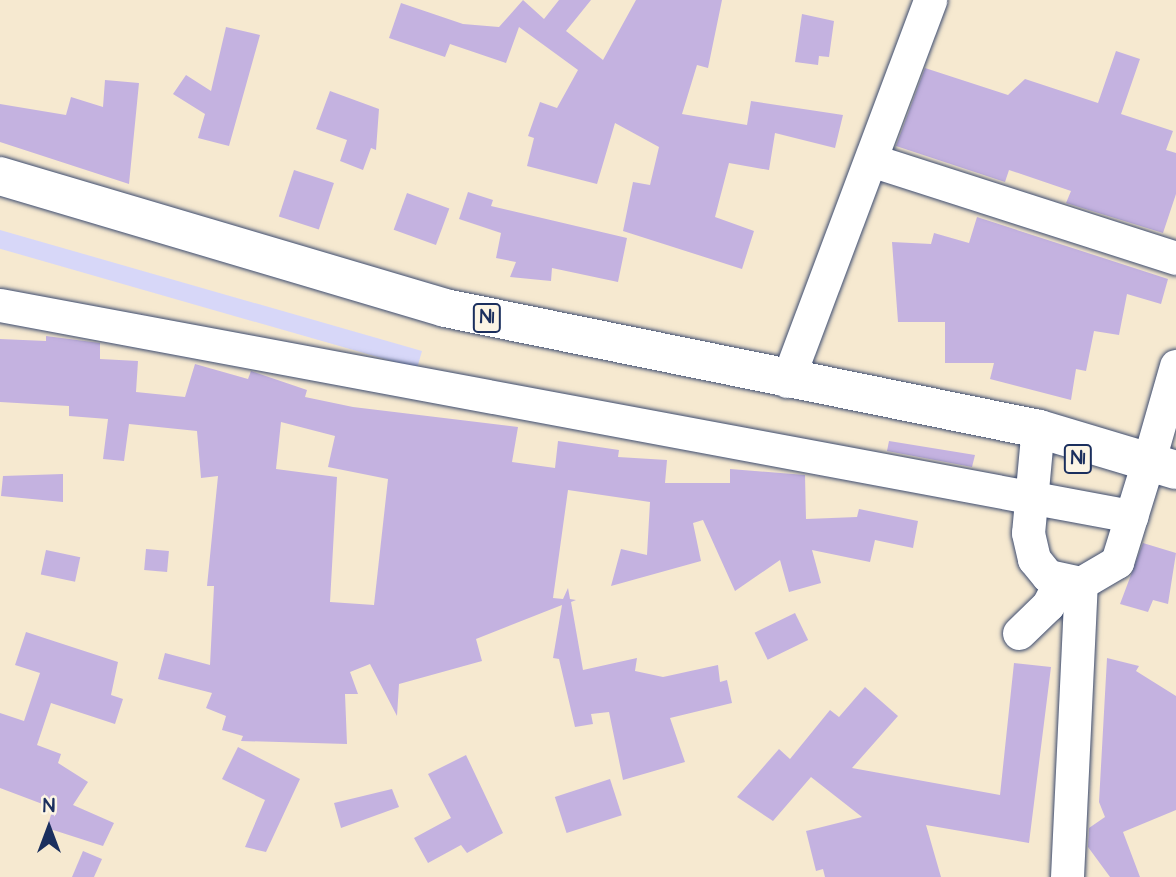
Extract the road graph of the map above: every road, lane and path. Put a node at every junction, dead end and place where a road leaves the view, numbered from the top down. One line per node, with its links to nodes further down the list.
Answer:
1 (930, 0): 2 (street)
2 (874, 161): 4 (street); 7 (street)
3 (0, 176): 7 (highway, N1)
4 (1176, 258)
5 (0, 305): 11 (street)
6 (1176, 366): 10 (street)
7 (787, 382): 8 (highway, N1)
8 (983, 422): 9 (highway, N1); 10 (highway, N1)
9 (1036, 447): 10 (highway, N1); 11 (street)
10 (1161, 474): 12 (street)
11 (1031, 498): 12 (street); 13 (street)
12 (1131, 516): 13 (street)
13 (1071, 582): 14 (street); 15 (street)
14 (1019, 634)
15 (1067, 877)

